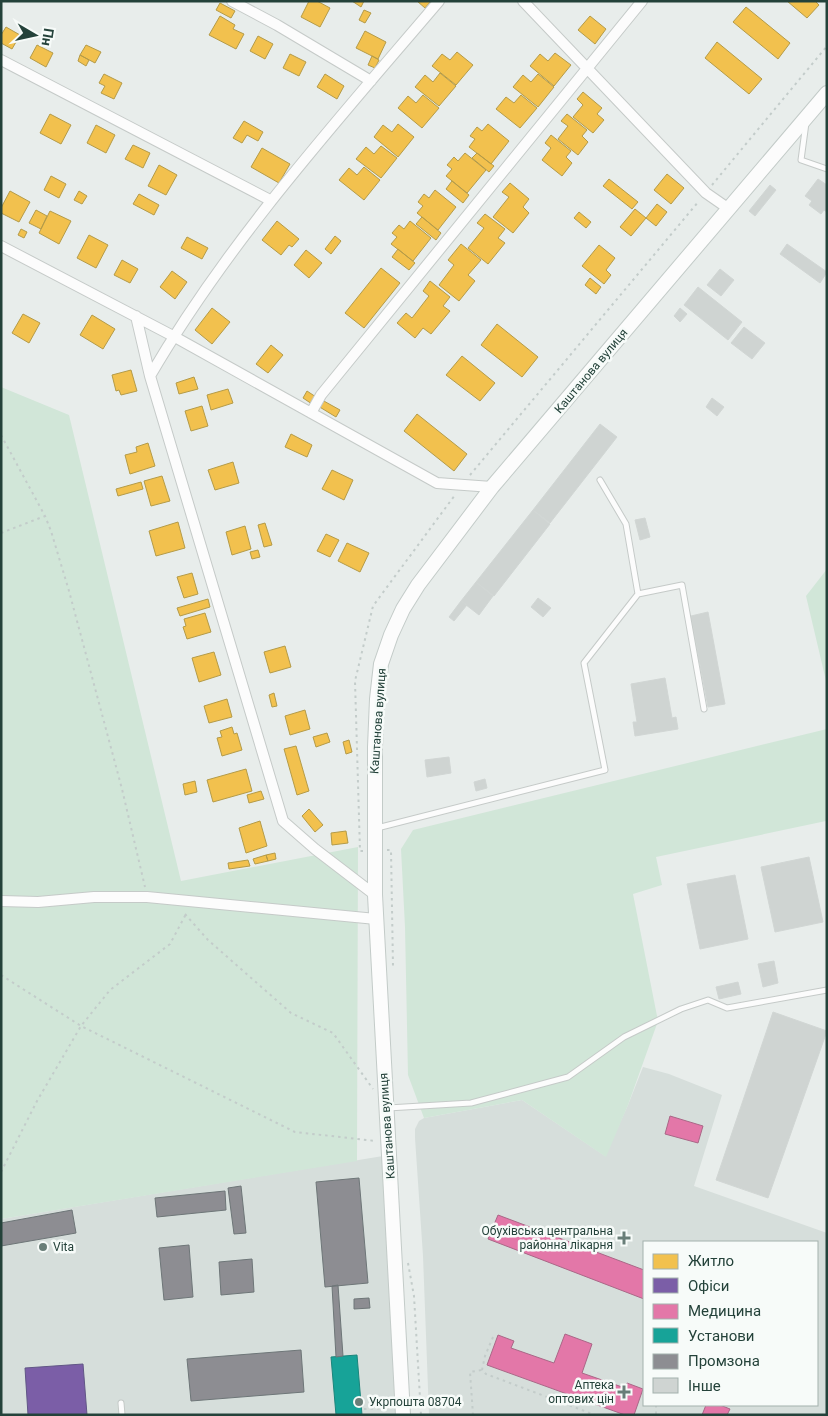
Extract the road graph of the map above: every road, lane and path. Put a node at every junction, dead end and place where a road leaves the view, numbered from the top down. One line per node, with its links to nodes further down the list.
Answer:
1 (232, 1): 7 (street)
2 (440, 1): 7 (street)
3 (523, 1): 6 (street)
4 (642, 1): 6 (street)
5 (1, 60): 11 (street)
6 (586, 68): 12 (street); 17 (street)
7 (371, 82): 11 (street)
8 (827, 93): 9 (main road, Каштанова вулиця)
9 (806, 118): 10 (lane); 12 (main road, Каштанова вулиця)
10 (827, 169)
11 (270, 200): 15 (street)
12 (729, 209): 20 (main road, Каштанова вулиця)
13 (1, 246): 14 (street)
14 (136, 316): 15 (street); 16 (street)
15 (173, 336): 16 (street); 17 (street)
16 (150, 376): 26 (street)
17 (311, 413): 20 (street)
18 (1, 435): 21 (path)
19 (600, 480): 23 (lane)
20 (492, 487): 25 (main road, Каштанова вулиця)
21 (45, 516): 22 (path); 27 (path)
22 (1, 534)
23 (638, 594): 24 (lane); 25 (lane)
24 (704, 709)
25 (374, 828): 26 (main road, Каштанова вулиця)
26 (375, 895): 31 (main road, Каштанова вулиця)
27 (147, 897): 28 (street); 29 (street)
28 (172, 899): 30 (path); 31 (street)
29 (1, 901)
30 (186, 914): 34 (path); 35 (path)
31 (376, 919): 35 (main road, Каштанова вулиця)
32 (1, 975): 34 (path)
33 (827, 990): 35 (lane)
34 (81, 1026): 36 (path); 37 (path)
35 (386, 1108): 36 (main road, Каштанова вулиця)
36 (388, 1142): 43 (main road, Каштанова вулиця)
37 (1, 1172)
38 (407, 1258): 44 (path)
39 (493, 1337): 40 (path)
40 (482, 1370): 45 (path); 46 (path)
41 (121, 1404): 42 (lane)
42 (122, 1415)
43 (403, 1415)
44 (421, 1415)
45 (472, 1415)
46 (595, 1415)

